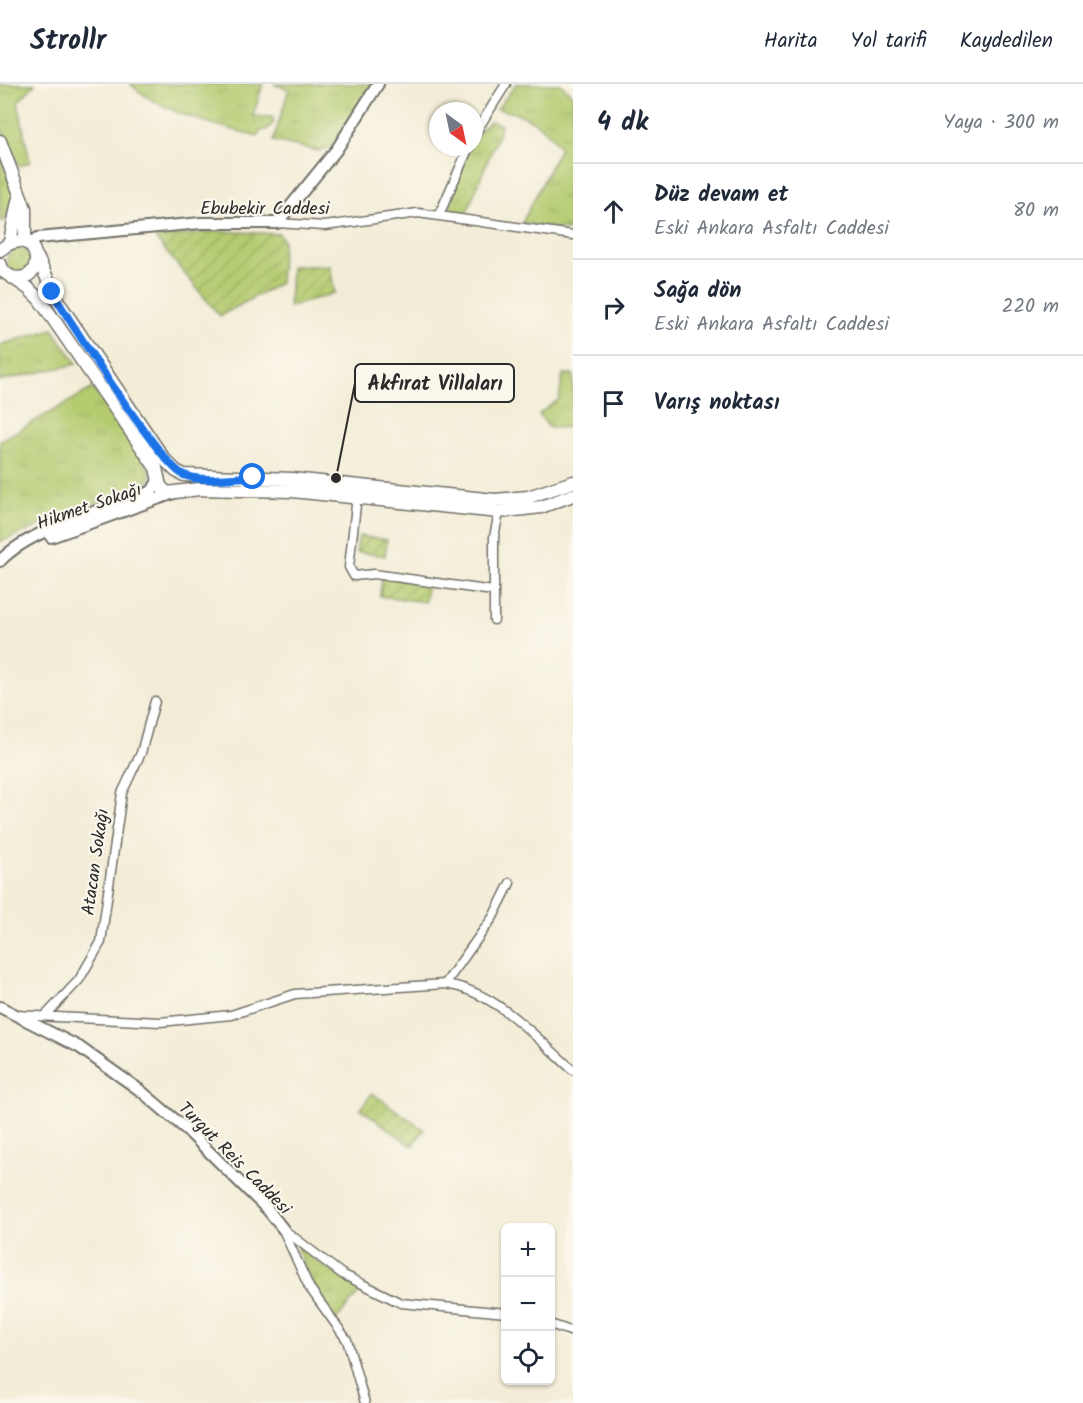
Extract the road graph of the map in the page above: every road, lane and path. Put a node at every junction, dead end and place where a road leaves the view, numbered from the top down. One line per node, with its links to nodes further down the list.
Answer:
1 (378, 84): 8 (street)
2 (506, 84): 3 (street)
3 (483, 121)
4 (0, 141): 6 (main road)
5 (465, 156): 7 (street)
6 (16, 179): 10 (main road); 11 (main road)
7 (439, 215): 8 (street, Ebubekir Caddesi); 9 (street, Ebubekir Caddesi)
8 (277, 223): 10 (street, Ebubekir Caddesi)
9 (573, 235)
10 (27, 243): 11 (main road); 12 (main road)
11 (4, 248)
12 (37, 257): 13 (main road); 14 (main road)
13 (3, 271): 15 (main road)
14 (176, 471): 15 (main road); 16 (main road); 17 (main road)
15 (159, 479): 17 (main road); 21 (street, Hikmet Sokağı)
16 (573, 482)
17 (174, 493): 19 (main road); 21 (street, Hikmet Sokağı)
18 (573, 495): 20 (main road)
19 (357, 496): 20 (main road); 24 (street)
20 (499, 512): 24 (street)
21 (13, 547): 22 (street, Hikmet Sokağı); 23 (street)
22 (0, 551)
23 (0, 561)
24 (493, 591): 25 (street)
25 (494, 620)
26 (155, 701): 31 (street, Atacan Sokağı)
27 (510, 883): 28 (street)
28 (445, 984): 31 (street); 32 (street)
29 (0, 1007): 30 (street, Turgut Reis Caddesi)
30 (15, 1015): 31 (street); 33 (street, Turgut Reis Caddesi)
31 (46, 1015)
32 (573, 1070)
33 (283, 1229): 34 (street); 37 (street, Turgut Reis Caddesi)
34 (501, 1313)
35 (555, 1325): 36 (street)
36 (573, 1332)
37 (364, 1403)

